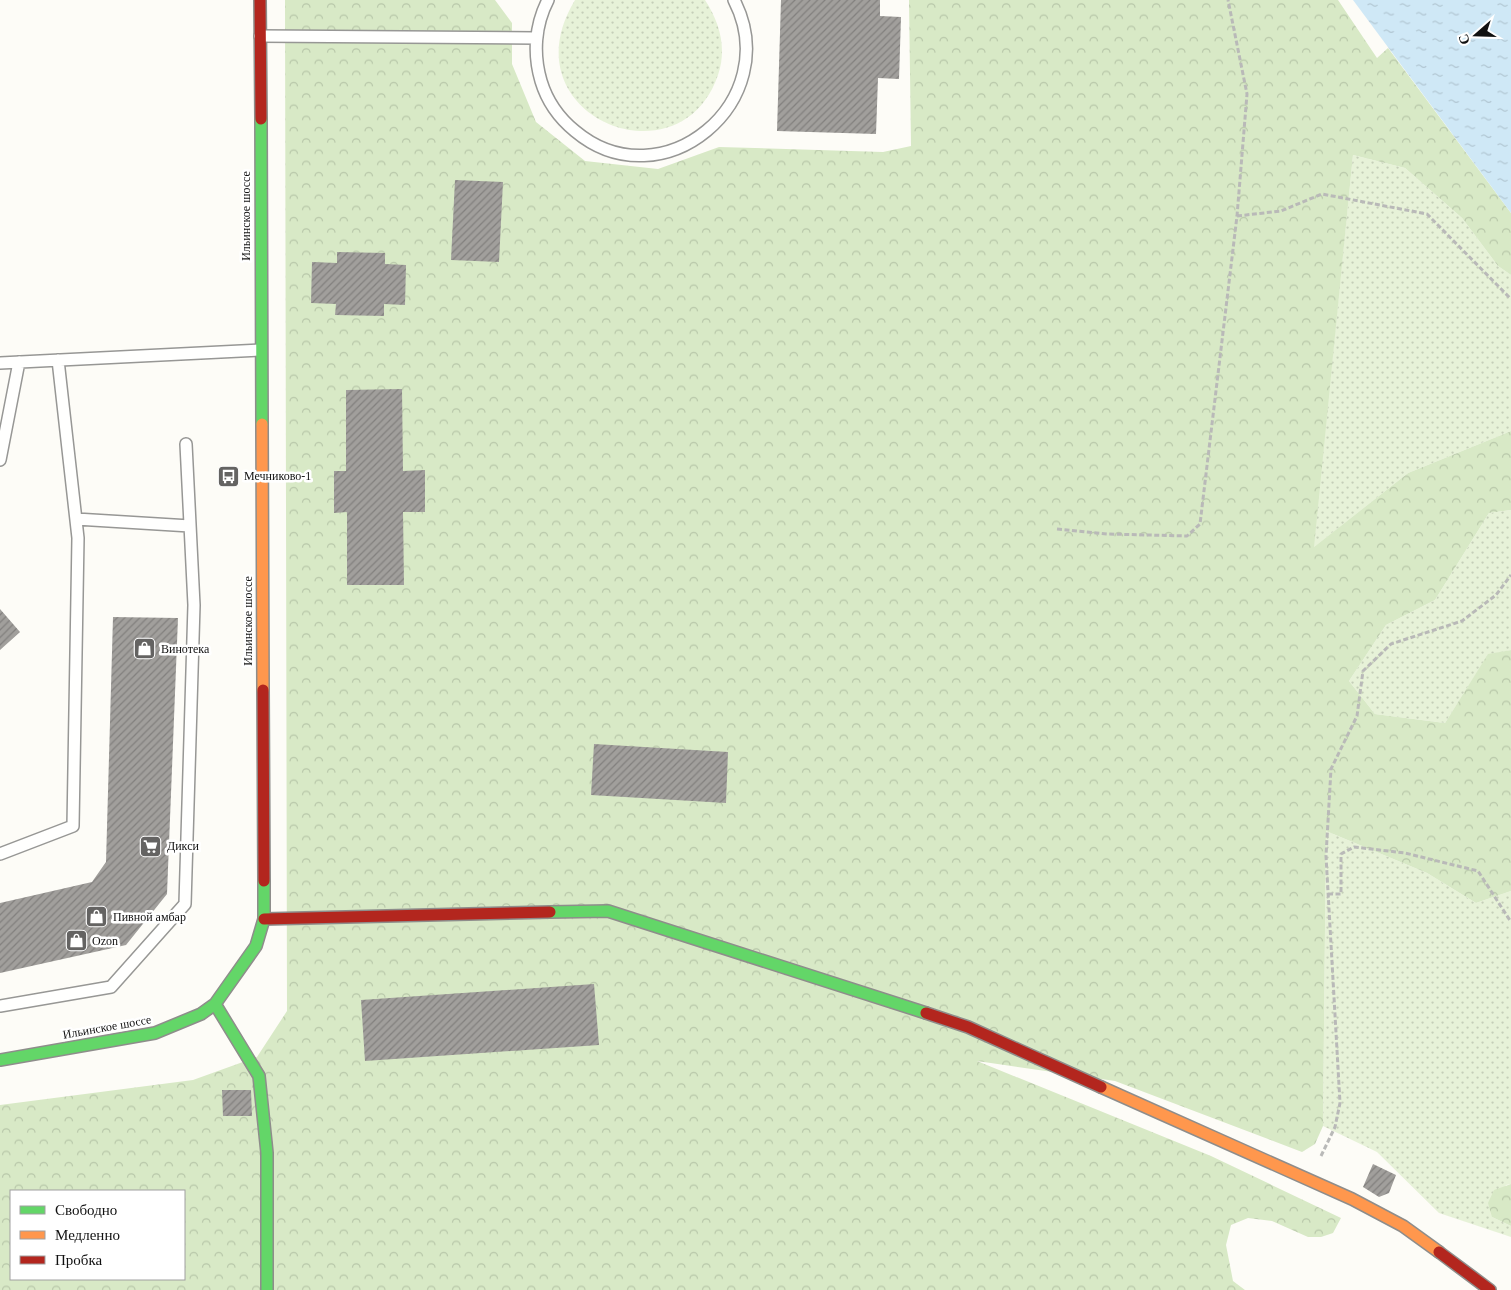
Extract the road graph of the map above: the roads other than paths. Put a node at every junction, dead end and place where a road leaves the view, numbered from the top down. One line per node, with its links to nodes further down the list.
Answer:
1 (260, 0): 4 (street, Ильинское шоссе)
2 (548, 0): 5 (lane)
3 (734, 0): 5 (lane)
4 (260, 36): 5 (lane); 6 (street, Ильинское шоссе)
5 (536, 38)
6 (261, 350): 7 (lane); 15 (street, Ильинское шоссе)
7 (58, 360): 8 (lane); 12 (lane)
8 (19, 362): 9 (lane); 11 (lane)
9 (0, 363)
10 (186, 444): 13 (lane)
11 (0, 460)
12 (76, 519): 13 (lane); 14 (lane)
13 (190, 526): 17 (lane)
14 (0, 854)
15 (264, 919): 16 (street, Ильинское шоссе); 20 (street)
16 (215, 1004): 18 (street, Ильинское шоссе); 19 (street)
17 (0, 1006)
18 (0, 1060)
19 (267, 1290)
20 (1490, 1290)

